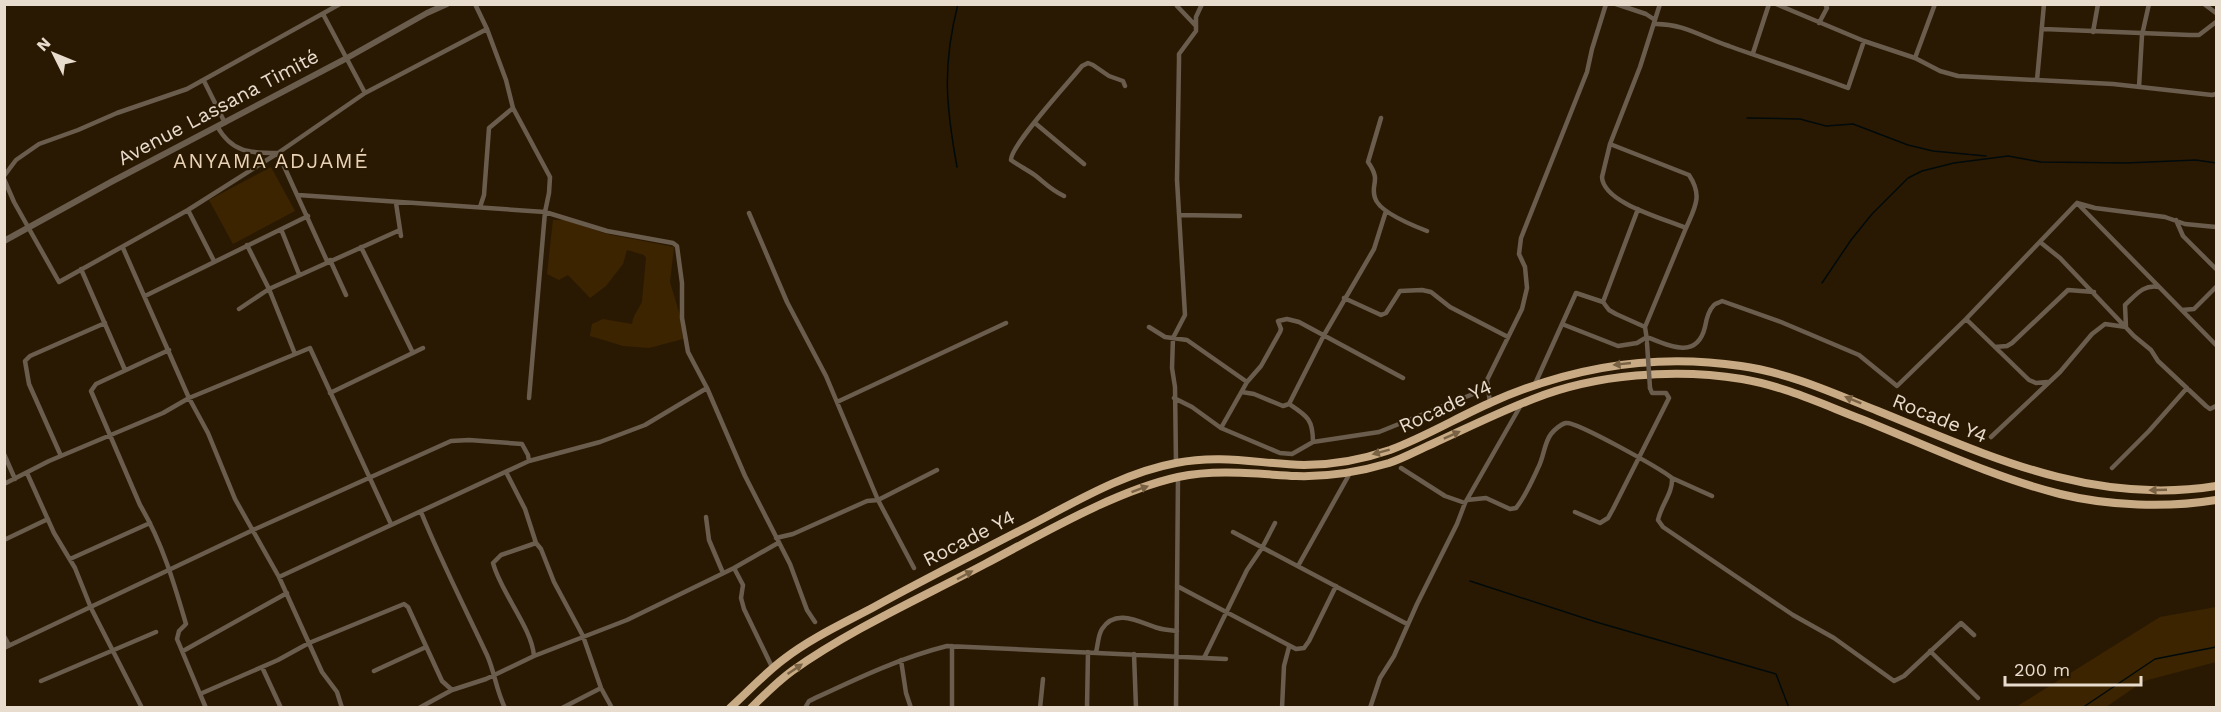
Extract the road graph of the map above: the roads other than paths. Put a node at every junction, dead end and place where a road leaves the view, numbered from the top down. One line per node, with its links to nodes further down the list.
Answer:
1 (340, 4): 18 (street)
2 (447, 4): 29 (street, Avenue Lassana Timité)
3 (475, 4): 23 (street)
4 (1202, 4): 22 (street)
5 (1606, 4): 95 (street)
6 (1616, 4): 19 (street)
7 (1660, 4): 19 (street)
8 (1769, 4): 28 (street)
9 (1776, 4): 21 (street)
10 (1825, 4): 21 (street)
11 (1935, 4): 30 (street)
12 (2044, 4): 24 (street)
13 (2098, 4): 25 (street)
14 (2149, 4): 26 (street)
15 (2204, 4): 17 (street)
16 (1177, 6): 22 (street)
17 (2217, 13)
18 (323, 14): 29 (street); 32 (street)
19 (1654, 22): 28 (street); 42 (street)
20 (2217, 22): 26 (street)
21 (1819, 23): 27 (street)
22 (1197, 28): 56 (street)
23 (487, 29): 35 (street); 37 (street)
24 (2043, 29): 25 (street); 31 (street)
25 (2093, 32): 26 (street)
26 (2142, 35): 34 (street)
27 (1864, 41): 28 (street); 30 (street)
28 (1752, 53)
29 (347, 58): 35 (street); 39 (street, Avenue Lassana Timité)
30 (1914, 58): 31 (street)
31 (2037, 80): 34 (street)
32 (204, 81): 39 (street); 45 (street)
33 (1125, 86): 40 (street)
34 (2139, 87): 36 (street)
35 (365, 93): 43 (street)
36 (2217, 94)
37 (513, 108): 50 (street); 54 (street)
38 (1381, 118): 53 (street)
39 (225, 123): 41 (street, Avenue Lassana Timité)
40 (1035, 123): 44 (street); 47 (street)
41 (217, 126): 43 (street); 60 (street, Avenue Lassana Timité)
42 (1610, 144): 51 (street); 62 (street)
43 (278, 153): 46 (street); 52 (street)
44 (1084, 164)
45 (4, 178): 60 (street)
46 (298, 195): 48 (street); 57 (street)
47 (1064, 196)
48 (396, 203): 50 (street); 64 (street)
49 (2077, 203): 59 (street); 68 (street); 77 (street)
50 (480, 207): 54 (street)
51 (1638, 209): 62 (street); 84 (street)
52 (188, 210): 70 (street); 72 (street)
53 (1386, 211): 65 (street); 83 (street)
54 (545, 212): 109 (street); 115 (street)
55 (749, 213): 117 (street)
56 (1179, 215): 58 (street); 96 (street)
57 (308, 216): 63 (street); 73 (street)
58 (1239, 216)
59 (2176, 220): 61 (street); 74 (street)
60 (29, 226): 67 (street, Avenue Lassana Timité); 75 (street)
61 (2217, 227)
62 (1686, 228): 92 (street)
63 (281, 230): 69 (street); 76 (street)
64 (400, 230): 66 (street); 71 (street)
65 (1427, 231)
66 (401, 236)
67 (4, 241)
68 (2040, 242): 80 (street); 87 (street)
69 (247, 244): 72 (street); 79 (street)
70 (123, 248): 75 (street); 82 (street)
71 (361, 248): 73 (street); 102 (street)
72 (214, 261): 82 (street)
73 (329, 261): 76 (street); 81 (street)
74 (2217, 268)
75 (81, 269): 88 (street)
76 (299, 274): 79 (street)
77 (2159, 287): 86 (street); 93 (street)
78 (2217, 288): 86 (street)
79 (270, 289): 85 (street); 103 (street)
80 (2094, 292): 93 (street); 99 (street)
81 (346, 295)
82 (145, 296): 101 (street)
83 (1344, 298): 94 (street); 95 (street)
84 (1603, 302): 90 (street); 92 (street)
85 (239, 309)
86 (2182, 310): 98 (street)
87 (1966, 319): 97 (street); 99 (street)
88 (105, 323): 104 (street); 127 (street)
89 (1006, 323): 117 (street)
90 (1562, 324): 97 (street); 108 (street)
91 (1149, 327): 96 (street)
92 (1646, 327): 97 (street)
93 (2126, 327): 107 (street); 111 (street)
94 (1324, 335): 105 (street); 106 (street); 119 (street)
95 (1508, 337): 110 (street)
96 (1173, 338): 106 (street); 116 (street)
97 (1647, 340): 128 (street, bridge)
98 (2217, 345)
99 (1995, 347): 107 (street)
100 (423, 348): 102 (street)
101 (169, 350): 104 (street); 114 (street)
102 (413, 353): 113 (street)
103 (295, 354): 113 (street); 114 (street)
104 (126, 370): 123 (street)
105 (1403, 378)
106 (1247, 382): 112 (street)
107 (2047, 382): 124 (street)
108 (1535, 384): 118 (highway, Rocade Y4); 142 (highway, Rocade Y4, one-way to 108)
109 (707, 388): 129 (street); 157 (street)
110 (1488, 388): 118 (street); 125 (street)
111 (2187, 388): 121 (street); 132 (street)
112 (1242, 392): 119 (street); 122 (street)
113 (330, 393): 137 (street)
114 (189, 398): 123 (street); 154 (street)
115 (530, 398)
116 (1174, 399): 122 (street); 130 (street)
117 (837, 402): 144 (street)
118 (1490, 403): 130 (highway, Rocade Y4, one-way to 130)
119 (1289, 404): 125 (street)
120 (1521, 404): 136 (highway, Rocade Y4, one-way to 120); 145 (highway, Rocade Y4); 146 (street)
121 (2217, 406)
122 (1221, 428): 125 (street)
123 (111, 434): 127 (street); 151 (street)
124 (1991, 438)
125 (1313, 441)
126 (4, 454): 140 (street)
127 (61, 456): 135 (street)
128 (1638, 459): 139 (street); 146 (street); 148 (street)
129 (529, 461): 134 (street); 137 (street)
130 (1176, 463): 196 (highway, Rocade Y4)
131 (1401, 468): 146 (street)
132 (2112, 468)
133 (937, 470): 144 (street)
134 (506, 472): 147 (street); 158 (street)
135 (27, 473): 140 (street); 150 (street)
136 (1350, 473): 138 (highway, Rocade Y4); 161 (street)
137 (369, 477): 153 (street); 154 (street)
138 (1178, 477): 167 (street); 214 (highway, Rocade Y4, one-way to 138)
139 (1672, 478): 143 (street); 186 (street)
140 (15, 479): 141 (street)
141 (4, 484)
142 (2217, 486)
143 (1712, 496)
144 (878, 500): 157 (street); 163 (street)
145 (2217, 500)
146 (1466, 501): 173 (street)
147 (421, 512): 153 (street); 198 (street)
148 (1575, 512)
149 (706, 517): 165 (street)
150 (48, 519): 156 (street); 160 (street)
151 (150, 523): 160 (street); 164 (street)
152 (1275, 523): 159 (street)
153 (391, 524): 166 (street)
154 (251, 531): 164 (street); 166 (street)
155 (1233, 532): 159 (street)
156 (4, 540)
157 (777, 540): 162 (street); 172 (street)
158 (536, 543): 178 (street); 190 (street)
159 (1263, 548): 161 (street); 171 (street)
160 (70, 559): 170 (street)
161 (1298, 566): 168 (street)
162 (734, 568): 165 (street); 196 (street)
163 (914, 568)
164 (170, 569): 170 (street); 185 (street)
165 (723, 573): 178 (street)
166 (279, 577): 169 (street)
167 (1177, 586): 171 (street); 174 (street)
168 (1336, 586): 173 (street); 183 (street)
169 (286, 593): 179 (street); 185 (street)
170 (91, 608): 180 (street); 184 (street)
171 (1227, 613): 183 (street); 192 (street)
172 (815, 622)
173 (1407, 624): 223 (street)
174 (1177, 631): 188 (street); 191 (street)
175 (156, 632): 184 (street)
176 (1974, 635): 186 (street)
177 (4, 636): 180 (street)
178 (583, 636): 190 (street); 201 (street)
179 (309, 643): 182 (street); 195 (street); 208 (street)
180 (7, 646)
181 (952, 646): 187 (street); 194 (street); 217 (street)
182 (426, 647): 197 (street); 202 (street)
183 (1288, 647): 222 (street)
184 (112, 649): 200 (street); 205 (street)
185 (183, 651): 203 (street)
186 (1930, 651): 204 (street)
187 (1088, 652): 188 (street); 219 (street)
188 (1096, 652): 189 (street)
189 (1134, 654): 191 (street); 220 (street)
190 (534, 656): 198 (street)
191 (1176, 656): 192 (street); 221 (street)
192 (1204, 658): 193 (street)
193 (1226, 659)
194 (901, 660): 215 (street); 216 (street)
195 (262, 667): 203 (street); 207 (street)
196 (773, 669): 213 (highway, Rocade Y4)
197 (374, 671)
198 (493, 676): 202 (street); 210 (street)
199 (1043, 679): 218 (street)
200 (41, 681)
201 (601, 688): 211 (street); 212 (street)
202 (452, 690): 209 (street)
203 (200, 694): 206 (street)
204 (1978, 698)
205 (142, 708)
206 (206, 708)
207 (281, 708)
208 (342, 708)
209 (419, 708)
210 (505, 708)
211 (562, 708)
212 (612, 708)
213 (730, 708)
214 (751, 708)
215 (805, 708)
216 (911, 708)
217 (952, 708)
218 (1040, 708)
219 (1088, 708)
220 (1136, 708)
221 (1176, 708)
222 (1282, 708)
223 (1370, 708)

